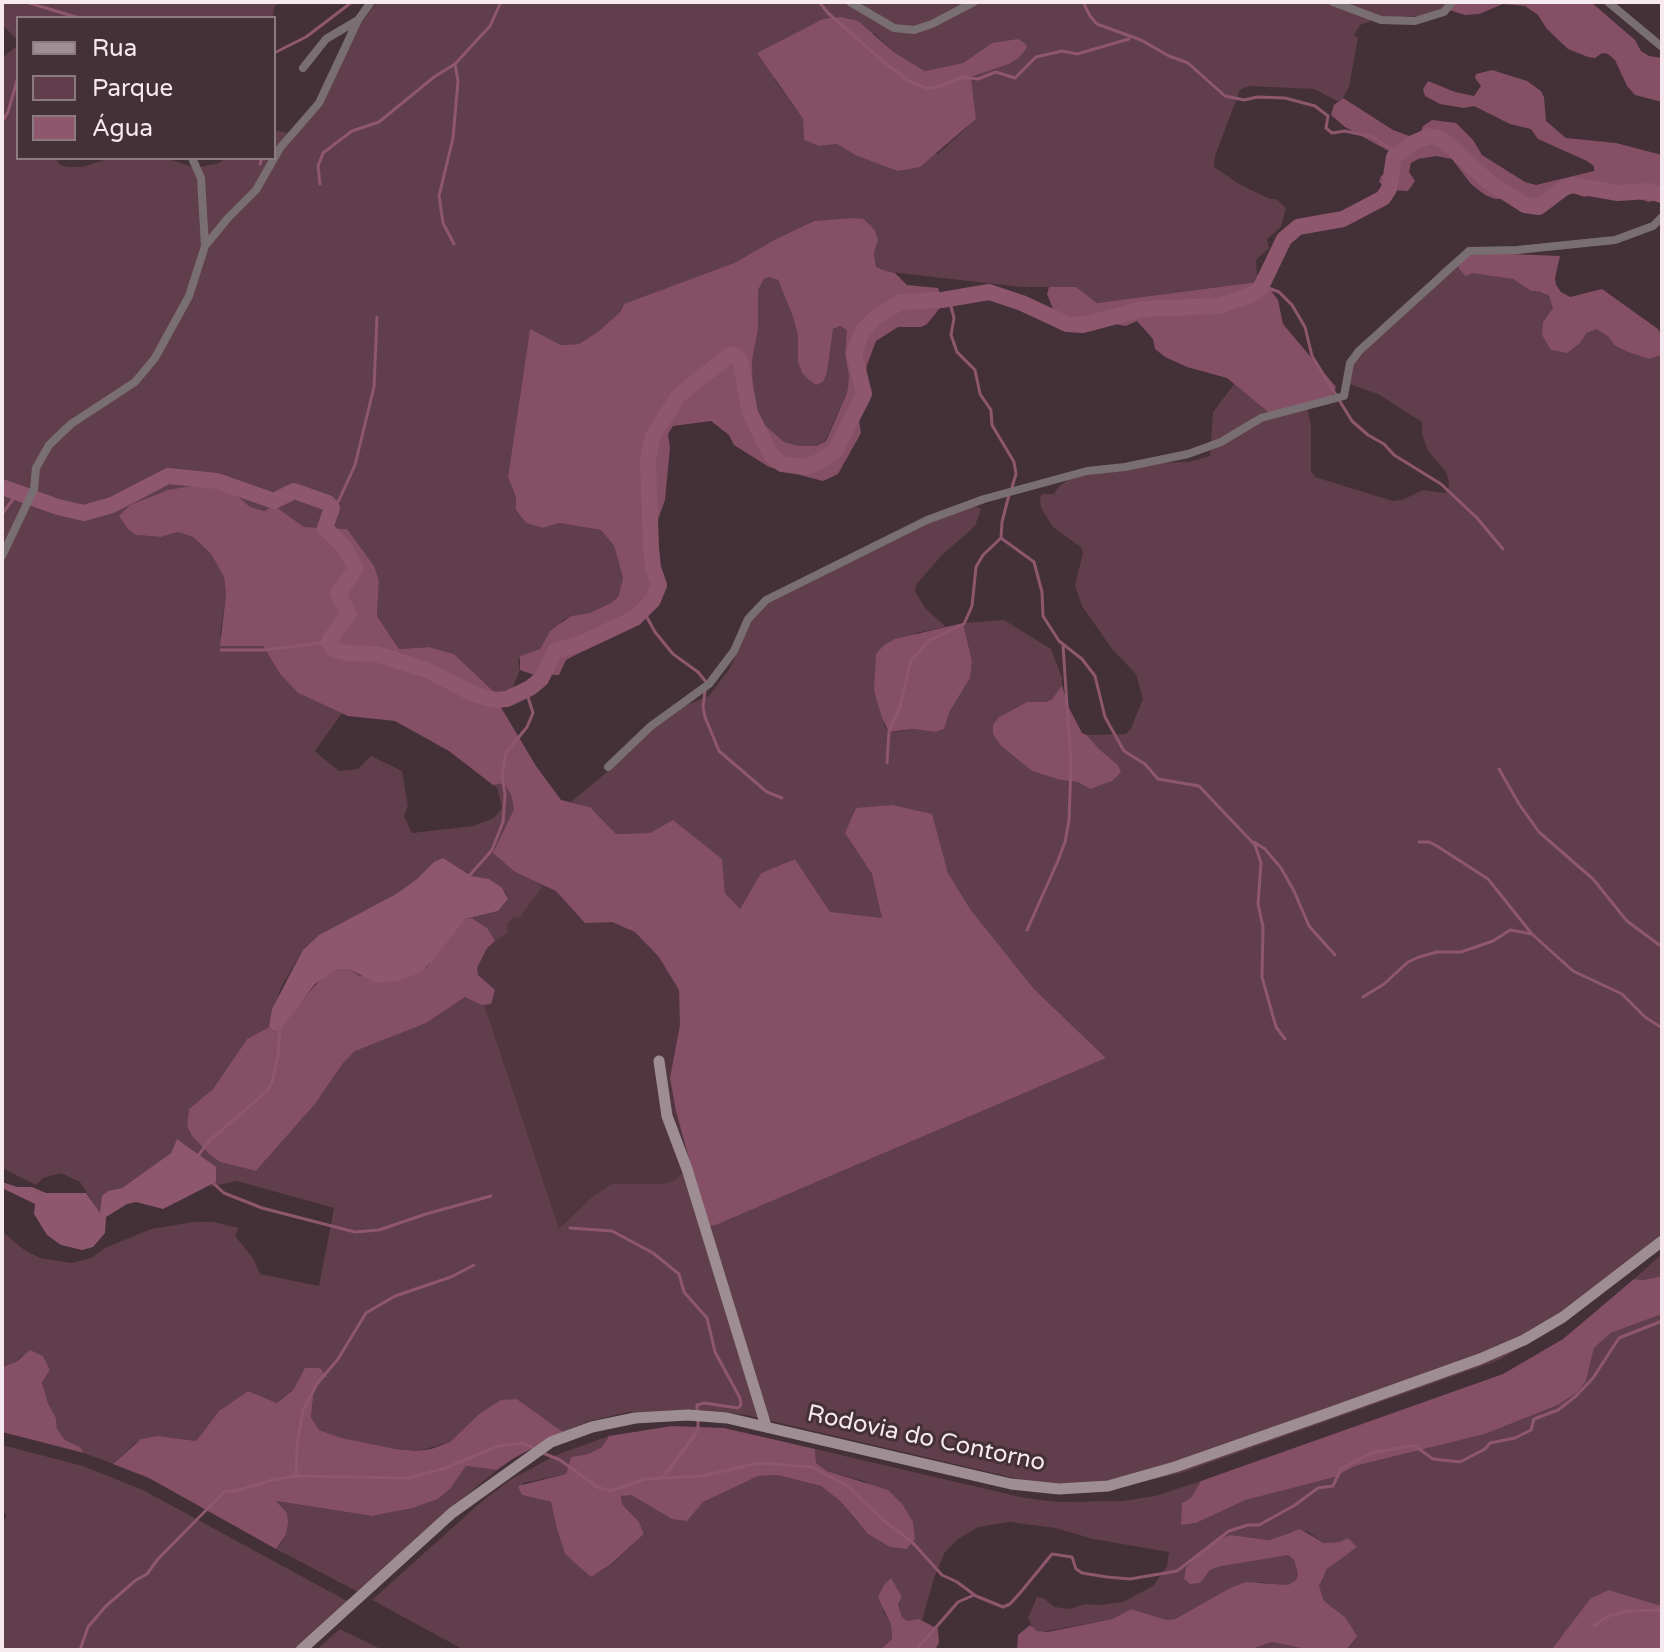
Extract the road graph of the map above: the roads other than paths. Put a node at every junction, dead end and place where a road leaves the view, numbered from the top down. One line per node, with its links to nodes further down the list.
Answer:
1 (371, 2): 7 (street)
2 (850, 2): 3 (street)
3 (974, 2)
4 (1333, 2): 5 (street)
5 (1452, 2)
6 (1608, 2): 8 (street)
7 (358, 20): 9 (street); 10 (street)
8 (1662, 47)
9 (303, 68)
10 (276, 155)
11 (193, 160): 14 (street)
12 (273, 160): 14 (street)
13 (1662, 217): 16 (street)
14 (205, 246): 15 (street)
15 (2, 556)
16 (608, 767)
17 (659, 1061): 19 (main road)
18 (1662, 1241): 19 (main road, Rodovia do Contorno)
19 (766, 1426): 20 (main road, Rodovia do Contorno)
20 (301, 1650)

